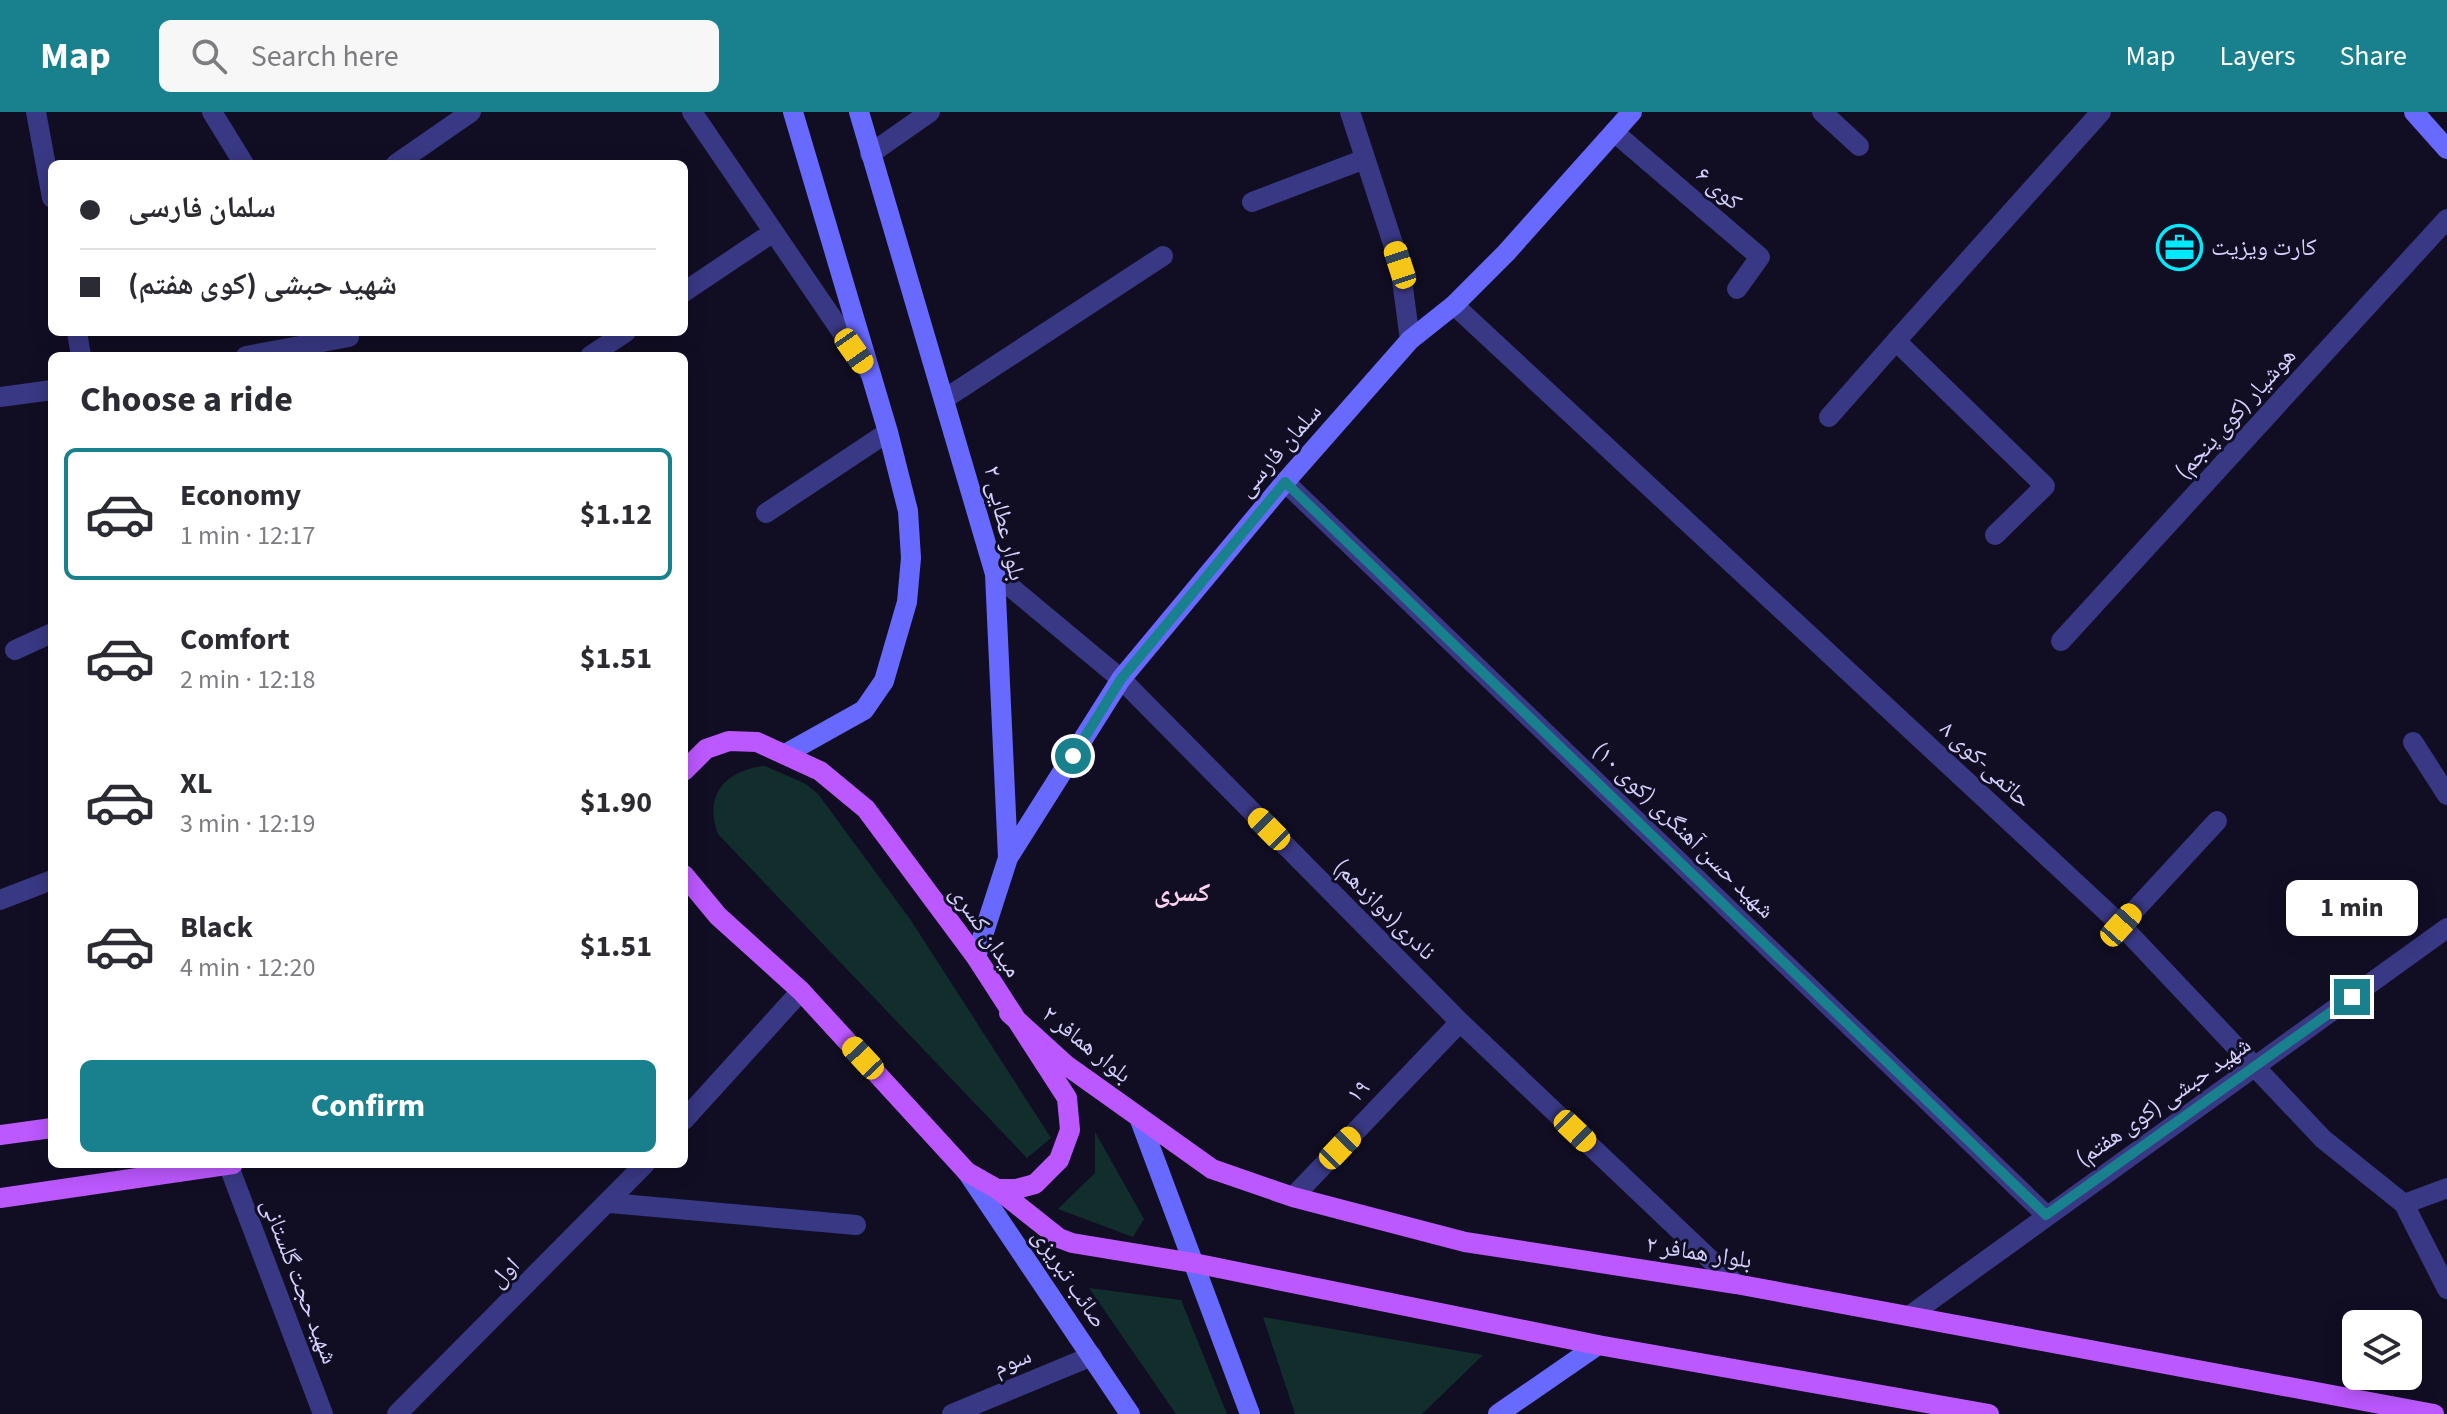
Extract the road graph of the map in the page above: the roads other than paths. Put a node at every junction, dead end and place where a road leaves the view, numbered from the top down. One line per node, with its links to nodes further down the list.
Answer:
1 (36, 112): 20 (street)
2 (212, 112): 18 (street)
3 (471, 112): 19 (street)
4 (692, 112): 23 (street)
5 (793, 112): 34 (street)
6 (859, 112): 16 (street, بلوار عطایی ۲)
7 (930, 112): 16 (street)
8 (1350, 112): 17 (street)
9 (1632, 112): 13 (street, سلمان فارسی)
10 (1822, 112): 14 (street)
11 (2101, 112): 31 (street)
12 (2414, 112): 15 (street)
13 (1614, 132): 26 (street, کوی ۶); 27 (street, سلمان فارسی)
14 (1859, 146)
15 (2447, 149)
16 (870, 154): 37 (street, بلوار عطایی ۲)
17 (1365, 159): 21 (street); 30 (street)
18 (242, 160)
19 (402, 160)
20 (48, 176)
21 (1252, 202)
22 (2447, 219): 45 (street, هوشیار (کوی پنجم))
23 (772, 233): 25 (street); 34 (street)
24 (1163, 256): 37 (street)
25 (688, 289)
26 (1737, 289)
27 (1454, 305): 30 (street, سلمان فارسی); 59 (street, حاتمی-کوی ۸)
28 (342, 336): 32 (street)
29 (620, 336): 33 (street)
30 (1410, 340): 40 (street, سلمان فارسی)
31 (1896, 341): 38 (street); 42 (street)
32 (265, 352)
33 (596, 352)
34 (871, 375): 39 (street)
35 (48, 391): 36 (street)
36 (0, 397)
37 (946, 398): 43 (street, بلوار عطایی ۲)
38 (1829, 417)
39 (888, 432): 41 (street); 51 (street)
40 (1285, 482): 47 (street, سلمان فارسی); 80 (street, شهید حسن آهنگری (کوی ۱۰))
41 (766, 513)
42 (1995, 535)
43 (995, 574): 47 (street, نادری(دوازدهم)); 55 (street, بلوار عطایی ۲)
44 (48, 635): 46 (street)
45 (2061, 641)
46 (15, 650)
47 (1121, 679): 55 (street, سلمان فارسی); 64 (street, نادری(دوازدهم))
48 (2413, 742): 53 (street)
49 (688, 747): 50 (main road, میدان کسری)
50 (706, 749): 51 (main road, میدان کسری); 52 (main road)
51 (787, 753): 61 (main road, میدان کسری)
52 (688, 767)
53 (2447, 795)
54 (2217, 821): 59 (street)
55 (1008, 858): 61 (street, بلوار عطایی ۲)
56 (48, 882): 58 (street)
57 (688, 882): 62 (main road)
58 (0, 900)
59 (2121, 925): 65 (street, حاتمی-کوی ۸)
60 (2447, 928): 65 (street, شهید حبشی (کوی هفتم))
61 (976, 957): 63 (main road, میدان کسری)
62 (801, 991): 66 (street); 73 (main road)
63 (1009, 1013): 67 (main road, بلوار همافر ۲); 75 (main road, میدان کسری)
64 (1460, 1022): 76 (street, ۱۹); 83 (street, نادری(دوازدهم))
65 (2258, 1067): 79 (street, حاتمی-کوی ۸); 80 (street, شهید حبشی (کوی هفتم))
66 (688, 1116)
67 (1140, 1120): 76 (main road, بلوار همافر ۲); 82 (street)
68 (48, 1129): 69 (main road)
69 (0, 1135)
70 (209, 1168): 77 (main road)
71 (231, 1168): 88 (street, شهید حجت گلستانی)
72 (641, 1168): 78 (street, اول)
73 (967, 1172): 75 (main road); 87 (street, صائب تبریزی)
74 (2447, 1188): 79 (street)
75 (997, 1189): 82 (main road)
76 (1293, 1197): 83 (main road, بلوار همافر ۲)
77 (0, 1198)
78 (610, 1203): 81 (street); 89 (street, اول)
79 (2404, 1204): 84 (street, حاتمی-کوی ۸)
80 (2046, 1215): 85 (street, شهید حبشی (کوی هفتم))
81 (856, 1225)
82 (1194, 1263): 86 (main road); 92 (street)
83 (1736, 1284): 85 (main road, بلوار همافر ۲)
84 (2447, 1289)
85 (1909, 1316): 95 (main road, بلوار همافر ۲)
86 (1598, 1345): 93 (street); 94 (main road)
87 (1092, 1356): 90 (street, سوم); 91 (street, صائب تبریزی)
88 (323, 1414)
89 (397, 1414)
90 (952, 1414)
91 (1130, 1414)
92 (1250, 1414)
93 (1498, 1414)
94 (1989, 1414)
95 (2434, 1414)

